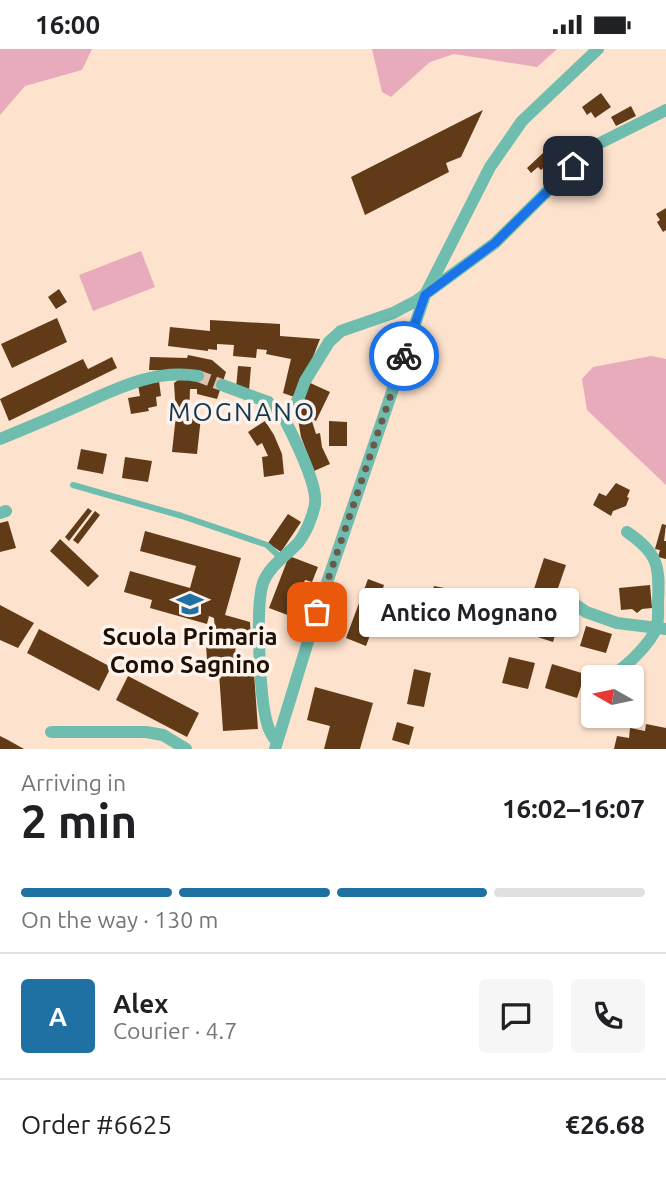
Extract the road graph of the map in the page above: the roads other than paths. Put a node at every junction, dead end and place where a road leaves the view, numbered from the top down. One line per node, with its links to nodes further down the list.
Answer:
1 (597, 49): 3 (street)
2 (666, 110): 3 (street)
3 (425, 295): 6 (street); 15 (street)
4 (198, 376): 7 (street)
5 (222, 385): 6 (street)
6 (284, 418): 10 (street)
7 (0, 439)
8 (73, 485): 10 (lane)
9 (627, 532): 12 (street)
10 (281, 558): 15 (street)
11 (563, 596): 12 (street)
12 (661, 629): 13 (street)
13 (624, 665)
14 (51, 732): 16 (street)
15 (276, 745)
16 (186, 749)

